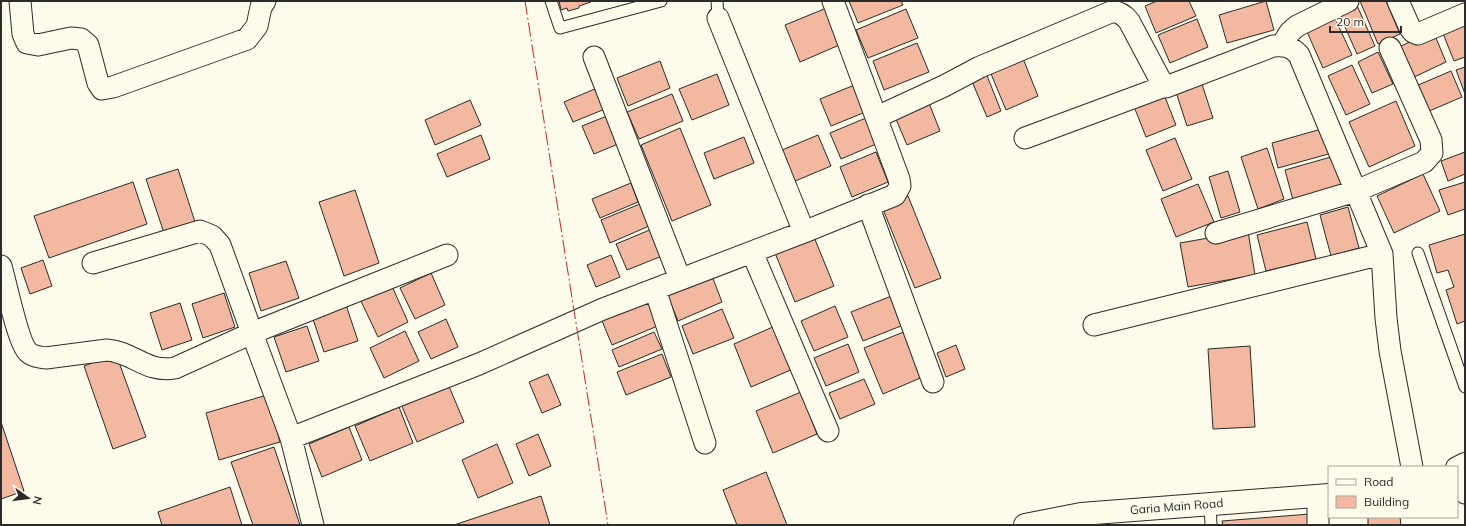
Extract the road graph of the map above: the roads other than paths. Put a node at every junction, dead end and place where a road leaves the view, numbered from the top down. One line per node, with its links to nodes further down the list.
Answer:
1 (20, 1): 2 (street)
2 (264, 1)
3 (551, 1): 4 (lane)
4 (661, 1)
5 (833, 1): 14 (street)
6 (1348, 1): 10 (street)
7 (1398, 1): 9 (street)
8 (718, 10): 18 (street)
9 (1465, 14)
10 (1282, 45): 13 (street); 16 (street)
11 (1390, 48): 16 (street)
12 (594, 58): 26 (street)
13 (1165, 86): 14 (street); 15 (street)
14 (877, 117): 17 (street)
15 (1025, 138)
16 (1356, 191): 19 (street); 21 (street)
17 (868, 205): 18 (street); 30 (street)
18 (804, 232): 20 (street)
19 (1216, 233)
20 (752, 252): 26 (street); 32 (street)
21 (1382, 254): 28 (street); 35 (street)
22 (1418, 254): 31 (lane)
23 (446, 255): 29 (street)
24 (93, 263): 29 (street)
25 (1, 266): 29 (street)
26 (680, 279): 27 (street)
27 (655, 289): 33 (street); 34 (street)
28 (1094, 325)
29 (252, 333): 33 (street)
30 (933, 382)
31 (1465, 387)
32 (828, 431)
33 (291, 438): 40 (street)
34 (705, 443)
35 (1412, 466)
36 (1458, 471): 37 (street)
37 (1465, 493)
38 (1324, 496): 39 (main road, Garia Main Road); 43 (street)
39 (1210, 504): 41 (main road, Garia Main Road); 42 (lane)
40 (313, 525)
41 (1025, 525)
42 (1211, 525)
43 (1318, 525)

